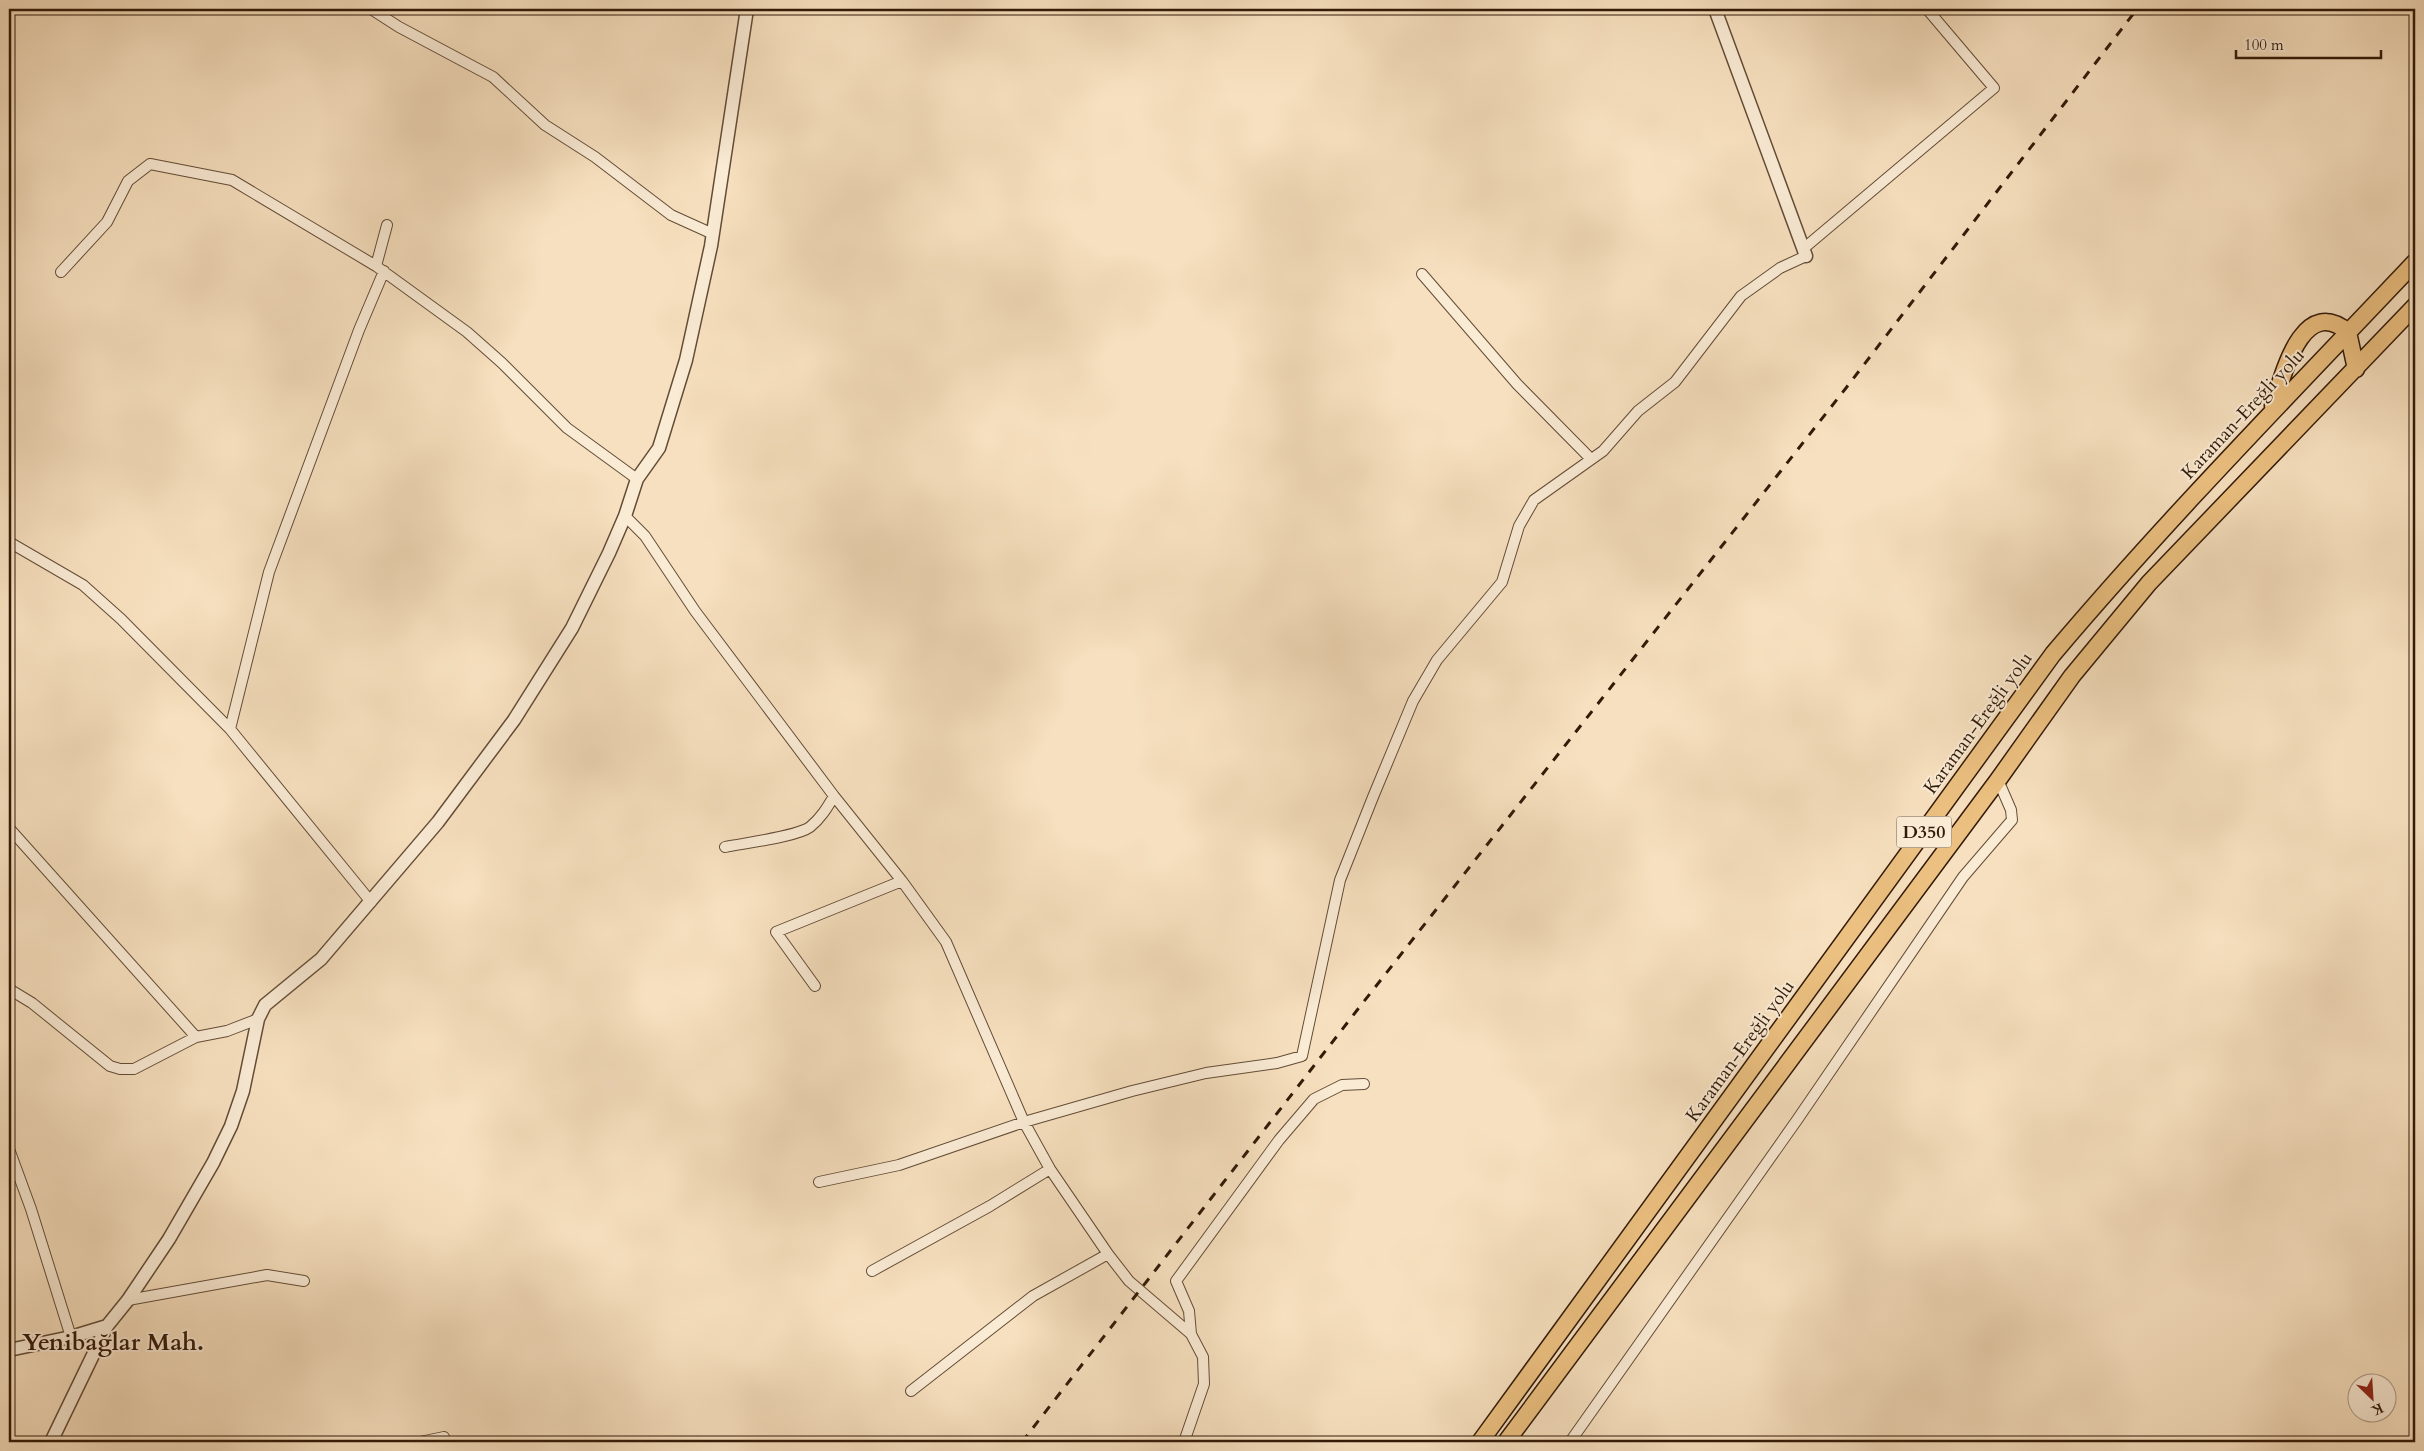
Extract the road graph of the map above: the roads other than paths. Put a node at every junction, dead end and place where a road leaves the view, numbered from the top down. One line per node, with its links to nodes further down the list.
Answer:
1 (371, 9): 6 (street)
2 (747, 9): 6 (street)
3 (1715, 9): 7 (street)
4 (1927, 9): 7 (street)
5 (387, 225): 9 (street)
6 (713, 234): 17 (street)
7 (1805, 252): 16 (street)
8 (2415, 262): 13 (highway, Karaman-Ereğli yolu / D350)
9 (380, 269): 10 (street); 17 (street); 20 (street)
10 (61, 272)
11 (1422, 274): 16 (street)
12 (2415, 306): 14 (highway, D350)
13 (2348, 332): 14 (highway); 15 (highway, Karaman-Ereğli yolu / D350); 15 (highway)
14 (2356, 368): 21 (highway, D350)
15 (2272, 410): 49 (highway, Karaman-Ereğli yolu / D350)
16 (1591, 460): 32 (street)
17 (637, 479): 18 (street)
18 (625, 516): 22 (street); 26 (street)
19 (9, 542): 20 (street)
20 (230, 729): 26 (street)
21 (1998, 780): 50 (highway, D350); 51 (street)
22 (834, 796): 24 (street); 25 (street)
23 (9, 828): 30 (street)
24 (726, 847)
25 (902, 881): 27 (street); 32 (street)
26 (370, 902): 29 (street)
27 (815, 986)
28 (9, 989): 30 (street)
29 (258, 1018): 30 (street); 39 (street)
30 (196, 1037)
31 (1364, 1084): 41 (street)
32 (1024, 1122): 34 (street); 35 (street)
33 (9, 1149): 42 (street)
34 (1050, 1169): 36 (street); 37 (street)
35 (819, 1182)
36 (1108, 1254): 41 (street); 44 (street)
37 (872, 1271)
38 (304, 1281): 39 (street)
39 (128, 1300): 40 (street)
40 (107, 1326): 42 (street); 46 (street)
41 (1191, 1334): 48 (street)
42 (71, 1337): 43 (street)
43 (9, 1350)
44 (911, 1391)
45 (444, 1437): 47 (street)
46 (51, 1442)
47 (420, 1442)
48 (1184, 1442)
49 (1480, 1442)
50 (1506, 1442)
51 (1570, 1442)

